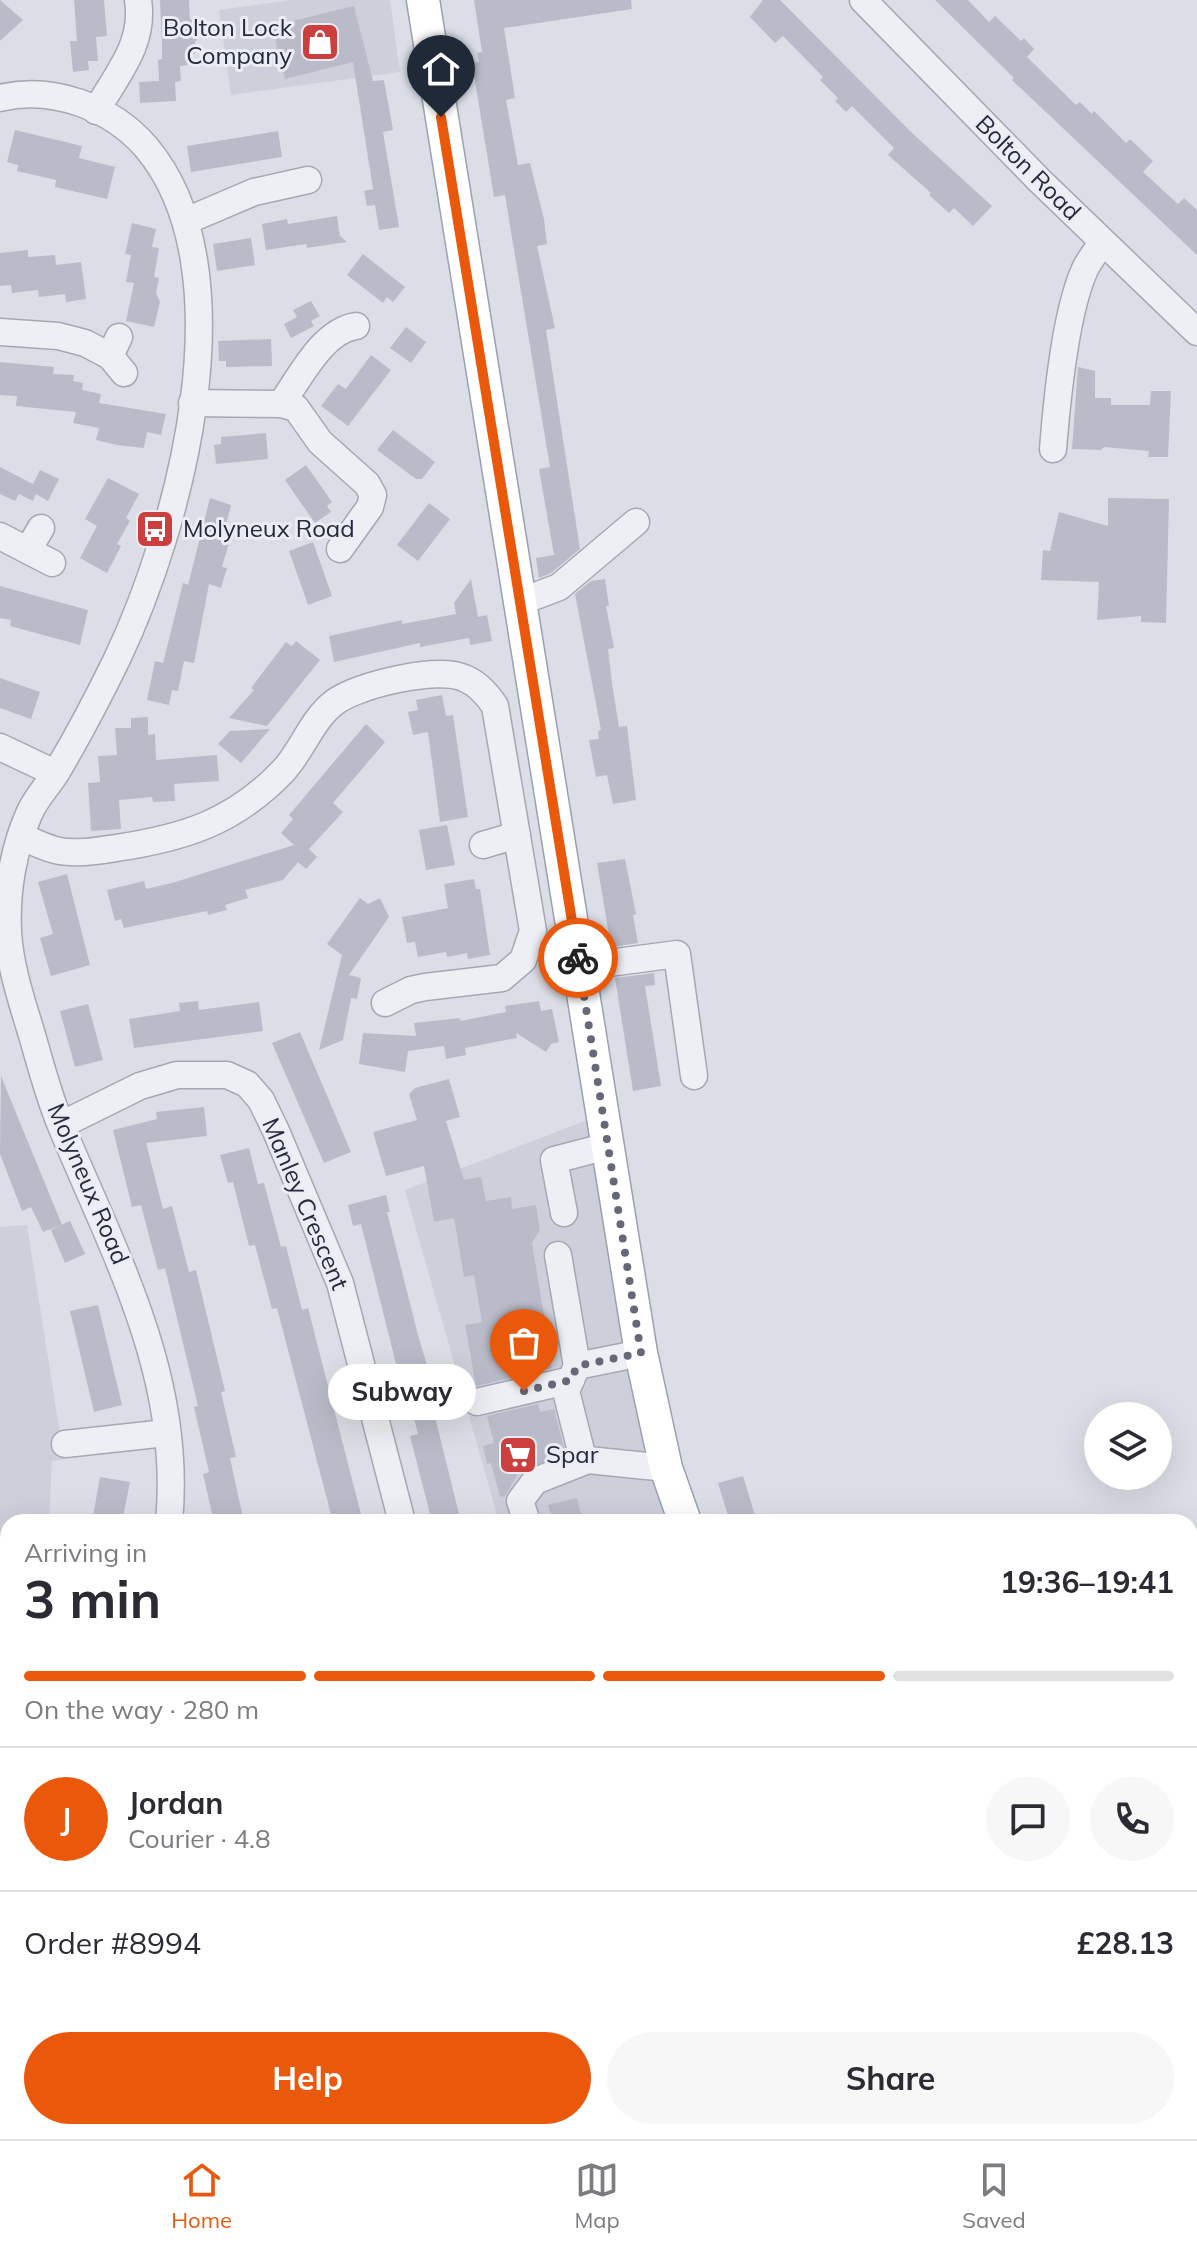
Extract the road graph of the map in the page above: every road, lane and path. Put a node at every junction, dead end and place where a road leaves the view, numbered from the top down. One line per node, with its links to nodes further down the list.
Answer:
1 (138, 0): 5 (street)
2 (423, 0): 20 (main road)
3 (863, 0): 8 (street, Bolton Road)
4 (0, 98): 5 (street, Molyneux Road)
5 (96, 111): 7 (street, Molyneux Road)
6 (313, 177): 7 (street)
7 (186, 221): 13 (street, Molyneux Road)
8 (1103, 242): 11 (street, Bolton Road); 15 (street)
9 (356, 326): 14 (street)
10 (0, 332): 12 (street)
11 (1197, 332)
12 (118, 356)
13 (192, 403): 14 (street); 22 (street, Molyneux Road)
14 (281, 404): 18 (street)
15 (1053, 449)
16 (636, 522): 20 (street)
17 (0, 536): 19 (street)
18 (340, 549)
19 (52, 563)
20 (520, 602): 26 (main road)
21 (0, 747): 22 (street)
22 (55, 773): 24 (street, Molyneux Road)
23 (517, 835): 24 (street); 25 (street); 27 (street)
24 (21, 836): 29 (street, Molyneux Road)
25 (483, 845)
26 (579, 967): 28 (street); 30 (main road)
27 (385, 1003)
28 (694, 1076)
29 (61, 1125): 36 (street, Molyneux Road); 41 (street, Manley Crescent)
30 (608, 1146): 31 (street); 33 (main road)
31 (564, 1213)
32 (558, 1255): 34 (street)
33 (641, 1353): 34 (street); 39 (main road)
34 (574, 1373): 35 (street); 38 (street)
35 (477, 1402)
36 (166, 1433): 37 (street); 40 (street, Molyneux Road)
37 (65, 1444)
38 (588, 1460): 39 (street); 42 (street)
39 (666, 1468): 43 (main road)
40 (169, 1514)
41 (400, 1514)
42 (524, 1514)
43 (682, 1514)

